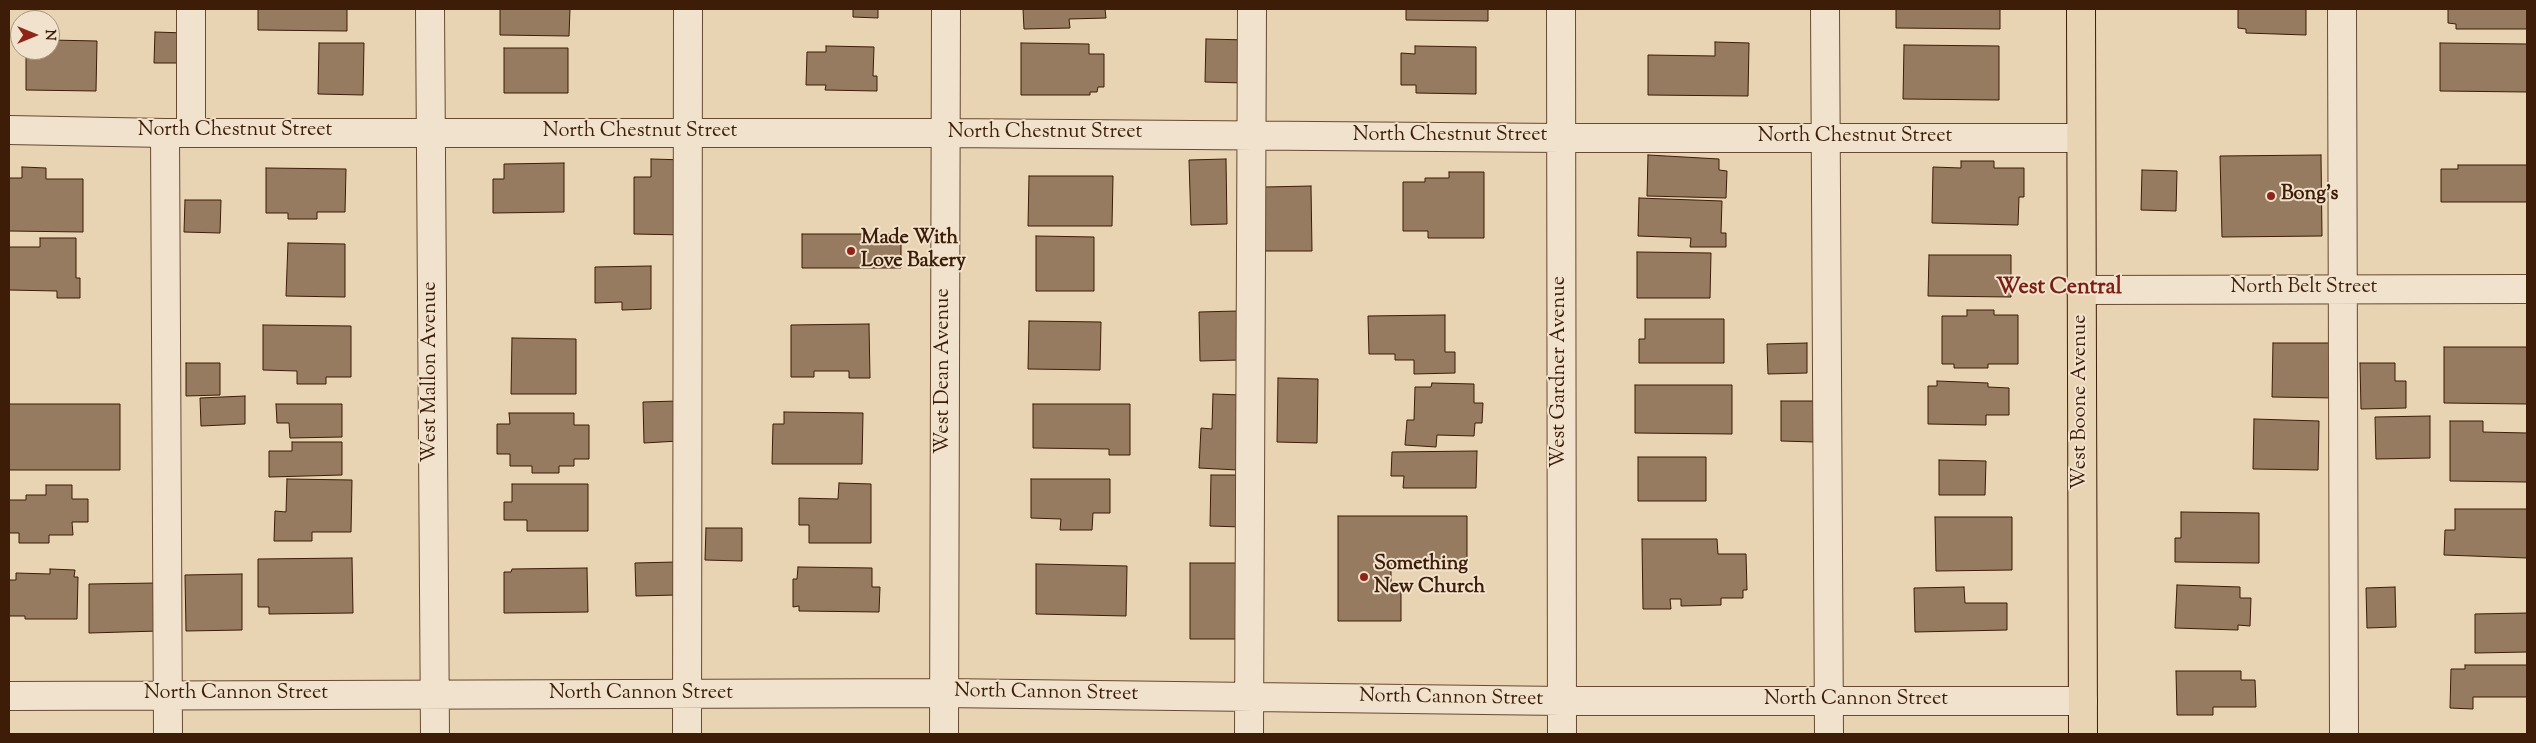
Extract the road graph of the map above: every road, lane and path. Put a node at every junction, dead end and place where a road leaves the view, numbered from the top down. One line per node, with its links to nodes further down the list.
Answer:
1 (191, 9): 12 (street)
2 (430, 9): 11 (street, West Mallon Avenue)
3 (688, 9): 13 (street)
4 (946, 9): 14 (street, West Dean Avenue)
5 (1252, 9): 15 (street)
6 (1561, 9): 16 (street, West Gardner Avenue)
7 (1825, 9): 17 (street)
8 (2081, 9): 18 (main road, West Boone Avenue)
9 (2342, 9): 19 (street)
10 (9, 130): 12 (street, North Chestnut Street)
11 (430, 132): 12 (street, North Chestnut Street); 13 (street, North Chestnut Street); 26 (street, West Mallon Avenue)
12 (178, 133): 23 (street)
13 (688, 133): 14 (street, North Chestnut Street); 24 (street)
14 (947, 133): 15 (street, North Chestnut Street); 22 (street, West Dean Avenue)
15 (1252, 135): 16 (street, North Chestnut Street); 27 (street)
16 (1561, 138): 17 (street, North Chestnut Street); 28 (street, West Gardner Avenue)
17 (1826, 138): 18 (street, North Chestnut Street); 29 (street)
18 (2081, 138): 21 (main road, West Boone Avenue)
19 (2342, 288): 20 (street, North Belt Street); 21 (street, North Belt Street); 39 (street)
20 (2527, 289)
21 (2081, 290): 30 (main road, West Boone Avenue)
22 (944, 693): 24 (street, North Cannon Street); 27 (street, North Cannon Street); 34 (street, West Dean Avenue)
23 (168, 694): 25 (street, North Cannon Street); 26 (street, North Cannon Street); 31 (street)
24 (686, 694): 26 (street, North Cannon Street); 33 (street)
25 (9, 696)
26 (435, 696): 32 (street, West Mallon Avenue)
27 (1250, 697): 28 (street, North Cannon Street); 35 (street)
28 (1561, 700): 29 (street, North Cannon Street); 36 (street, West Gardner Avenue)
29 (1828, 700): 30 (street, North Cannon Street); 37 (street)
30 (2083, 700): 38 (main road, West Boone Avenue)
31 (168, 734)
32 (435, 734)
33 (686, 734)
34 (944, 734)
35 (1249, 734)
36 (1562, 734)
37 (1828, 734)
38 (2083, 734)
39 (2344, 734)

